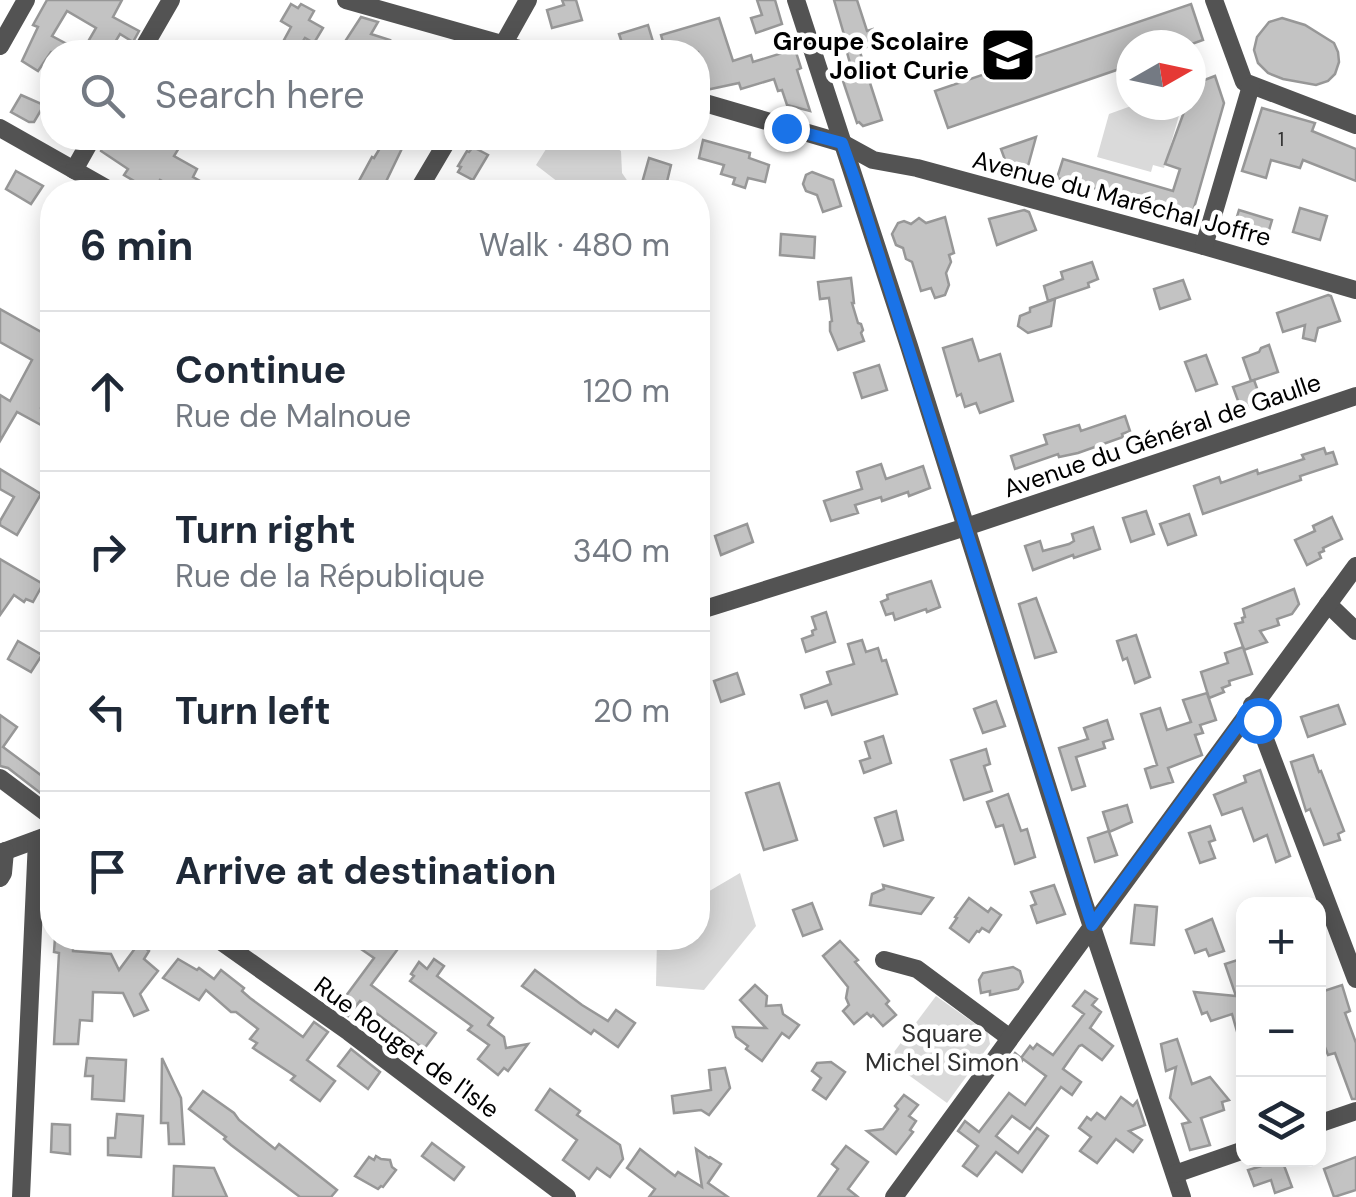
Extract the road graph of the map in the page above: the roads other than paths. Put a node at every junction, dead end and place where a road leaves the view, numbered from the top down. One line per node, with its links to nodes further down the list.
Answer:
1 (26, 0): 10 (street)
2 (171, 0): 7 (street)
3 (346, 0): 8 (street)
4 (528, 0): 9 (street)
5 (796, 0): 15 (street)
6 (1214, 0): 11 (street)
7 (148, 40)
8 (472, 40)
9 (505, 40)
10 (0, 46)
11 (1251, 86): 13 (street); 23 (street)
12 (710, 104): 15 (street, Avenue du Maréchal Joffre)
13 (1356, 125)
14 (0, 128): 19 (street)
15 (842, 143): 18 (street, Avenue du Maréchal Joffre); 22 (street)
16 (85, 150): 19 (street)
17 (442, 150): 21 (street)
18 (873, 160): 22 (street); 23 (street, Avenue du Maréchal Joffre)
19 (74, 170): 20 (street)
20 (92, 180)
21 (425, 180)
22 (857, 184): 26 (street)
23 (1204, 246): 24 (street, Avenue du Maréchal Joffre)
24 (1356, 290)
25 (1356, 396): 26 (street, Avenue du Général de Gaulle)
26 (966, 527): 29 (street, Avenue du Général de Gaulle); 38 (street)
27 (1356, 566): 28 (street)
28 (1328, 604): 30 (street); 31 (street)
29 (710, 607)
30 (1356, 631)
31 (1252, 706): 38 (street); 41 (street)
32 (0, 778): 33 (street)
33 (40, 808)
34 (40, 839): 35 (street)
35 (2, 852): 36 (street)
36 (0, 878)
37 (40, 909): 47 (street)
38 (1092, 925): 42 (street); 46 (street)
39 (233, 950): 48 (street, Rue Rouget de l'Isle)
40 (884, 960): 42 (street)
41 (1356, 979)
42 (1010, 1038): 49 (street)
43 (1356, 1111): 44 (street)
44 (1326, 1121)
45 (1236, 1153): 46 (street)
46 (1175, 1174): 50 (street)
47 (20, 1197)
48 (568, 1197)
49 (894, 1197)
50 (1182, 1197)

